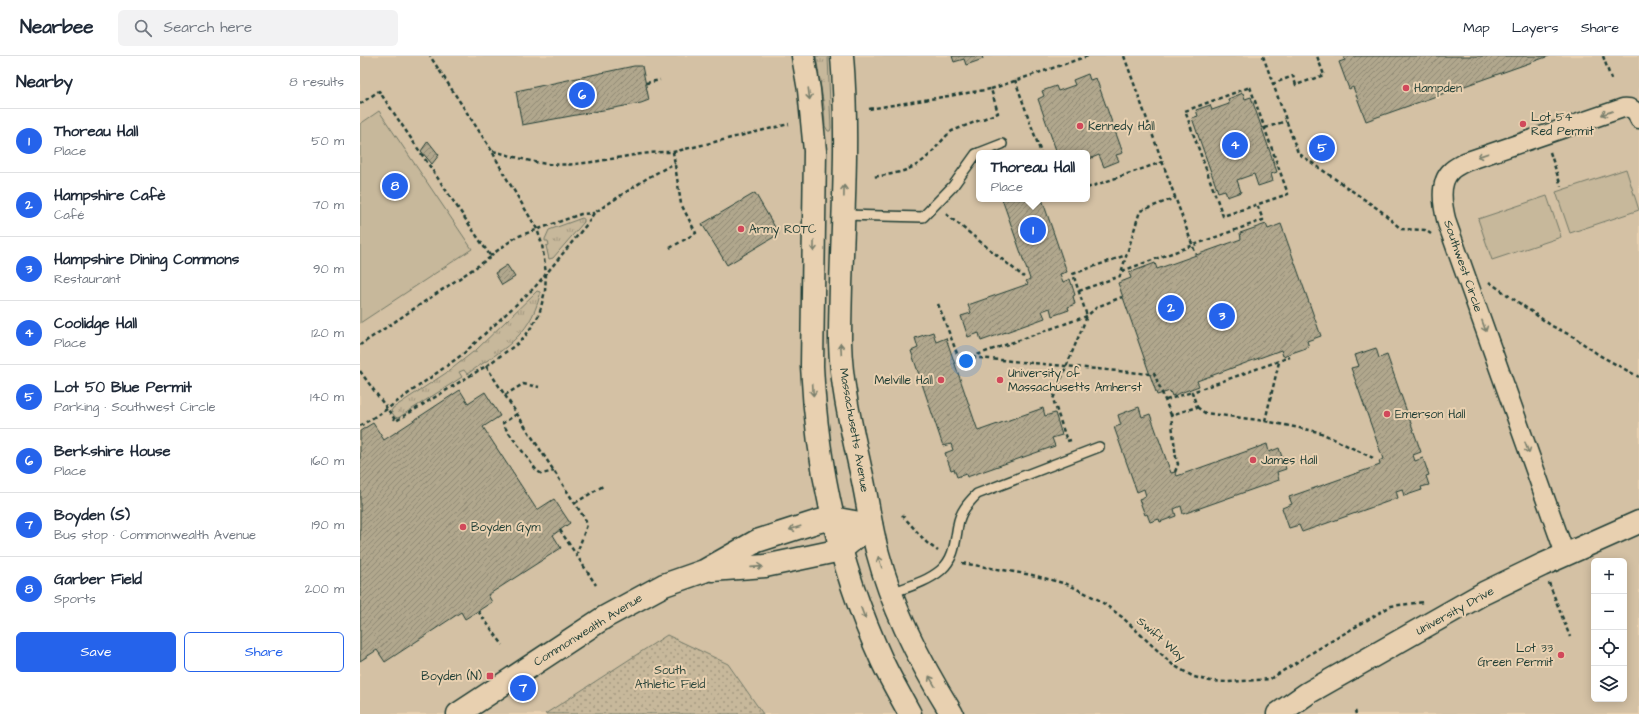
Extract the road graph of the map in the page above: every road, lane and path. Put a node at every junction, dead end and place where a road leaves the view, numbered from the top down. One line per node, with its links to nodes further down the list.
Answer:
1 (430, 56): 23 (path)
2 (802, 56): 77 (main road, one-way to 77)
3 (842, 56): 38 (main road, Massachusetts Avenue, one-way to 3)
4 (1088, 56): 11 (path)
5 (1124, 56): 29 (path)
6 (1262, 56): 13 (path)
7 (1317, 56): 13 (path)
8 (1603, 56): 9 (path)
9 (1611, 79)
10 (660, 80): 12 (path)
11 (1015, 80): 14 (path); 25 (path)
12 (646, 83)
13 (1272, 84): 18 (path)
14 (991, 89): 16 (path); 31 (path)
15 (360, 104): 44 (path)
16 (869, 109)
17 (1639, 118): 21 (street, Southwest Circle, one-way to 21)
18 (1286, 121): 20 (path); 28 (path)
19 (789, 124): 26 (path)
20 (1265, 128): 35 (path); 35 (path)
21 (1545, 134): 32 (path); 83 (street, Southwest Circle, one-way to 83)
22 (1002, 144): 24 (lane)
23 (492, 150): 26 (path); 39 (path)
24 (987, 150)
25 (1040, 150)
26 (673, 152): 30 (path)
27 (976, 154): 36 (lane)
28 (1298, 154)
29 (1162, 162): 33 (path); 34 (path)
30 (675, 163): 37 (path); 41 (path)
31 (872, 177)
32 (1562, 186)
33 (1090, 187)
34 (1175, 198): 40 (path); 42 (path)
35 (1257, 204): 40 (path)
36 (934, 205): 38 (lane); 47 (path)
37 (594, 213): 39 (path); 46 (path)
38 (843, 215): 79 (main road, Massachusetts Avenue, one-way to 38)
39 (537, 229): 44 (path); 46 (path)
40 (1192, 245): 43 (path); 45 (path)
41 (670, 248)
42 (1126, 255): 45 (path); 48 (path)
43 (1196, 255)
44 (490, 256): 52 (path)
45 (1122, 271): 48 (path)
46 (546, 274): 56 (path); 64 (path)
47 (1024, 277)
48 (1079, 291): 51 (path)
49 (1122, 296): 51 (path)
50 (938, 304): 54 (path)
51 (1087, 316): 54 (path); 57 (path)
52 (360, 345)
53 (1290, 357): 55 (path)
54 (968, 358): 57 (path)
55 (1279, 361): 60 (path); 67 (path)
56 (486, 366): 61 (path); 64 (path)
57 (1066, 367): 62 (path); 69 (path)
58 (360, 371): 64 (path)
59 (539, 387): 61 (path)
60 (1192, 392): 62 (path); 63 (path)
61 (505, 395): 65 (path)
62 (1166, 400): 66 (path)
63 (1197, 407): 66 (path); 67 (path)
64 (387, 409): 68 (path)
65 (517, 414): 72 (path); 72 (path)
66 (1171, 415): 73 (path)
67 (1265, 422): 71 (path)
68 (360, 426)
69 (1070, 440)
70 (1100, 447): 89 (lane)
71 (1376, 459)
72 (554, 471): 75 (path)
73 (1175, 472)
74 (603, 486): 75 (path)
75 (575, 503): 82 (path)
76 (902, 515): 84 (path)
77 (832, 518): 79 (main road, Commonwealth Avenue); 81 (main road); 86 (main road, Commonwealth Avenue, one-way to 86)
78 (1639, 522): 83 (main road, University Drive)
79 (872, 525): 81 (main road, Commonwealth Avenue); 89 (main road, Massachusetts Avenue, one-way to 79)
80 (560, 530): 82 (path)
81 (841, 550): 86 (main road, Commonwealth Avenue, one-way to 81); 95 (main road, one-way to 95)
82 (577, 553): 88 (path)
83 (1565, 554): 97 (main road, University Drive)
84 (943, 555)
85 (957, 562): 90 (path, Swift Way)
86 (704, 571): 94 (main road, Commonwealth Avenue)
87 (1548, 579): 92 (path)
88 (596, 585)
89 (890, 593): 96 (main road, Massachusetts Avenue, one-way to 89)
90 (1391, 606)
91 (478, 611): 93 (path)
92 (1570, 637)
93 (503, 645)
94 (458, 714)
95 (910, 714)
96 (952, 714)
97 (1278, 714)

